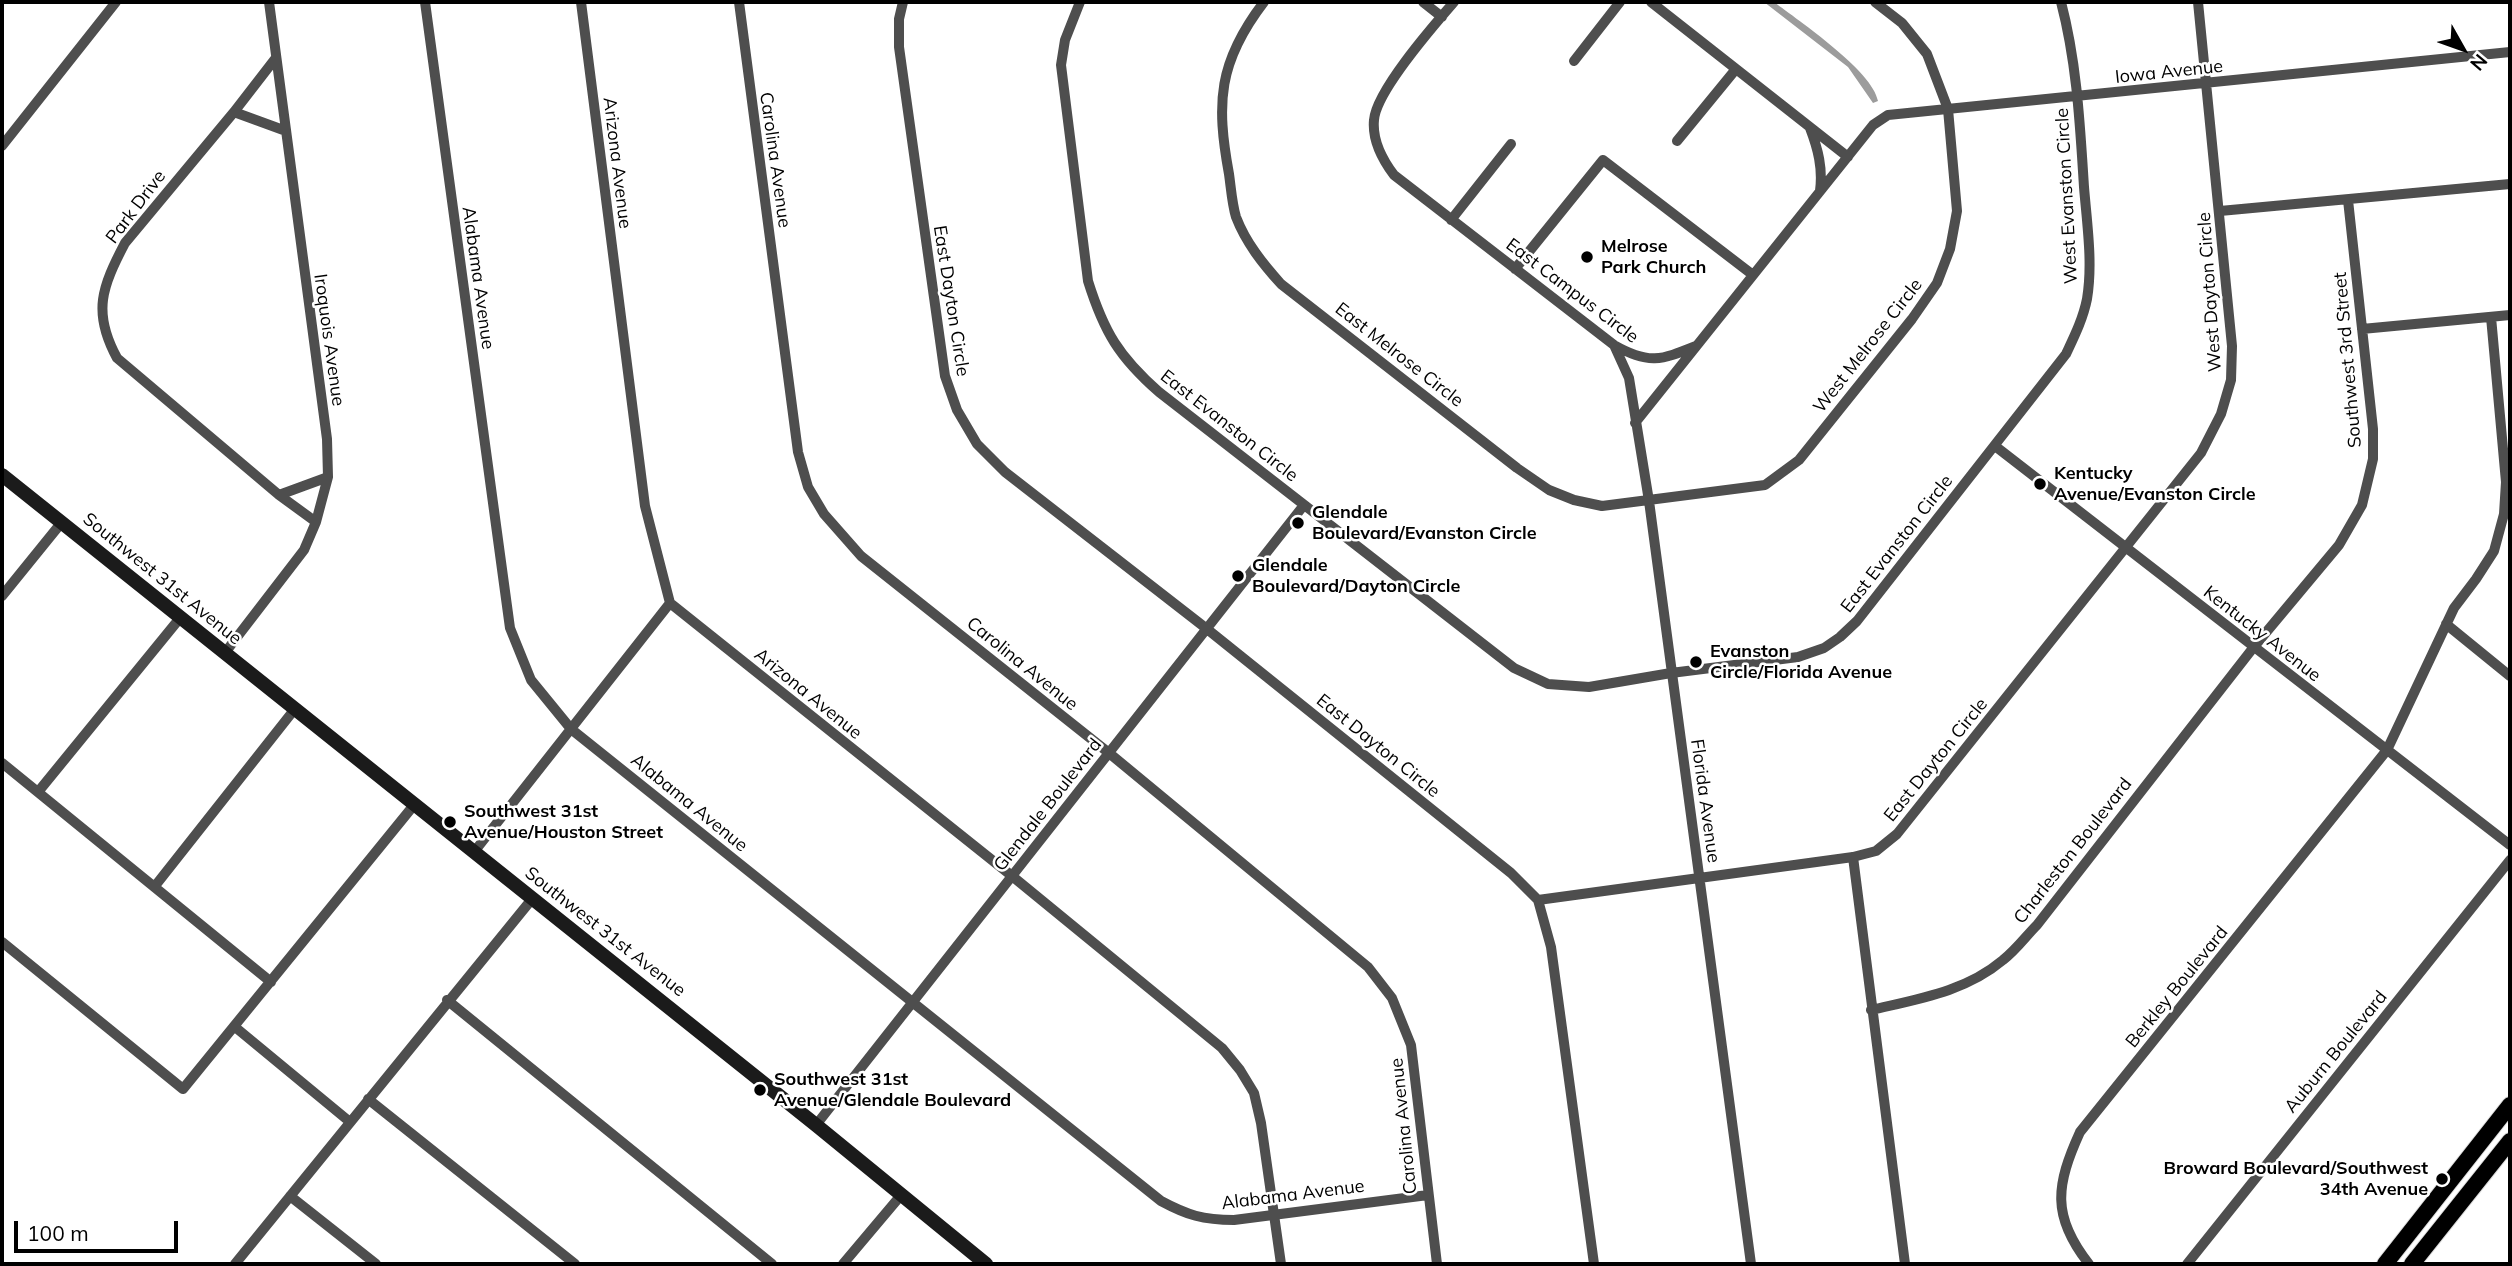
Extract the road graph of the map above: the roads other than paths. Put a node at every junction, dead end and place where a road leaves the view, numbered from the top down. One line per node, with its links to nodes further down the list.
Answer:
1 (116, 2): 29 (street)
2 (268, 2): 18 (street, Iroquois Avenue)
3 (425, 2): 64 (street, Alabama Avenue)
4 (581, 2): 55 (street, Arizona Avenue)
5 (739, 2): 66 (street, Carolina Avenue)
6 (903, 2): 58 (street, East Dayton Circle)
7 (1080, 2): 50 (street, East Evanston Circle)
8 (1264, 2): 49 (street, East Melrose Circle)
9 (1423, 2): 16 (street)
10 (1454, 2): 16 (street, East Campus Circle)
11 (1620, 2): 19 (street)
12 (1651, 2): 20 (street)
13 (1875, 2): 23 (street, West Melrose Circle)
14 (2061, 2): 22 (street, West Evanston Circle)
15 (2198, 2): 21 (street, West Dayton Circle)
16 (1442, 17): 35 (street, East Campus Circle)
17 (2510, 52): 21 (street, Iowa Avenue)
18 (275, 59): 24 (street, Park Drive); 26 (street, Iroquois Avenue)
19 (1574, 61)
20 (1736, 69): 25 (street); 27 (street)
21 (2207, 84): 22 (street, Iowa Avenue); 34 (street, West Dayton Circle)
22 (2078, 96): 23 (street, Iowa Avenue); 44 (street, West Evanston Circle)
23 (1948, 109): 30 (street, Iowa Avenue); 45 (street, West Melrose Circle)
24 (234, 112): 26 (street); 48 (street, Park Drive)
25 (1809, 126): 30 (street); 32 (street)
26 (286, 131): 47 (street, Iroquois Avenue)
27 (1677, 141)
28 (1511, 144): 35 (street)
29 (2, 146)
30 (1848, 157): 32 (street)
31 (2510, 184): 33 (street)
32 (1820, 192): 37 (street)
33 (2348, 200): 34 (street); 40 (street, Southwest 3rd Street)
34 (2221, 211): 53 (street, West Dayton Circle)
35 (1451, 220): 36 (street, East Campus Circle)
36 (1515, 269): 37 (street); 41 (street, East Campus Circle)
37 (1754, 275): 42 (street)
38 (2510, 315): 39 (street)
39 (2491, 317): 40 (street); 57 (street, Berkley Boulevard)
40 (2362, 329): 59 (street, Southwest 3rd Street)
41 (1614, 345): 42 (street, East Campus Circle); 43 (street, Florida Avenue)
42 (1697, 346): 43 (street)
43 (1635, 423): 49 (street, Florida Avenue)
44 (1995, 446): 53 (street, Kentucky Avenue); 61 (street, East Evanston Circle)
45 (1785, 472): 49 (street, East Melrose Circle)
46 (2, 475): 51 (main road, Southwest 31st Avenue)
47 (328, 477): 48 (street); 52 (street, Iroquois Avenue)
48 (279, 495): 52 (street, Park Drive)
49 (1649, 501): 61 (street, Florida Avenue)
50 (1304, 505): 58 (street, Glendale Boulevard); 61 (street, East Evanston Circle)
51 (62, 522): 54 (street); 56 (main road, Southwest 31st Avenue)
52 (316, 522): 60 (street, Iroquois Avenue)
53 (2125, 547): 59 (street, Kentucky Avenue); 72 (street, East Dayton Circle)
54 (2, 596)
55 (670, 603): 64 (street); 74 (street, Arizona Avenue)
56 (180, 618): 60 (main road, Southwest 31st Avenue); 68 (street)
57 (2446, 624): 62 (street); 65 (street, Berkley Boulevard)
58 (1207, 629): 66 (street, Glendale Boulevard); 78 (street, East Dayton Circle)
59 (2253, 648): 65 (street, Kentucky Avenue); 83 (street, Charleston Boulevard)
60 (224, 654): 63 (main road, Southwest 31st Avenue)
61 (1671, 673): 75 (street, Florida Avenue)
62 (2510, 676)
63 (294, 710): 69 (main road, Southwest 31st Avenue); 76 (street)
64 (571, 729): 71 (street); 82 (street, Alabama Avenue)
65 (2387, 750): 70 (street, Kentucky Avenue); 105 (street, Berkley Boulevard)
66 (1109, 753): 74 (street, Glendale Boulevard); 91 (street, Carolina Avenue)
67 (2, 763): 68 (street)
68 (38, 792): 76 (street)
69 (414, 805): 71 (main road, Southwest 31st Avenue); 80 (street)
70 (2510, 845)
71 (474, 852): 77 (main road, Southwest 31st Avenue)
72 (1853, 857): 75 (street, East Dayton Circle); 83 (street)
73 (2510, 860): 106 (street, Auburn Boulevard)
74 (1012, 876): 82 (street, Glendale Boulevard); 93 (street, Arizona Avenue)
75 (1699, 878): 78 (street, East Dayton Circle); 103 (street, Florida Avenue)
76 (155, 886): 80 (street)
77 (532, 899): 81 (street); 88 (main road, Southwest 31st Avenue)
78 (1538, 900): 102 (street)
79 (2, 942): 84 (street)
80 (271, 982): 84 (street)
81 (447, 1000): 85 (street); 97 (street)
82 (913, 1002): 88 (street, Glendale Boulevard); 93 (street, Alabama Avenue)
83 (1871, 1010): 104 (street)
84 (235, 1027): 87 (street)
85 (368, 1100): 87 (street); 96 (street)
86 (2510, 1105): 107 (main road)
87 (350, 1122): 92 (street)
88 (816, 1125): 90 (main road, Southwest 31st Avenue)
89 (2510, 1141): 108 (main road)
90 (902, 1194): 98 (street); 99 (main road, Southwest 31st Avenue)
91 (1428, 1195): 93 (street, Alabama Avenue); 101 (street, Carolina Avenue)
92 (290, 1196): 94 (street); 95 (street)
93 (1275, 1213): 100 (street, Arizona Avenue)
94 (235, 1264)
95 (376, 1264)
96 (575, 1264)
97 (772, 1264)
98 (843, 1264)
99 (986, 1264)
100 (1281, 1264)
101 (1437, 1264)
102 (1594, 1264)
103 (1751, 1264)
104 (1905, 1264)
105 (2089, 1264)
106 (2187, 1264)
107 (2385, 1264)
108 (2412, 1264)

